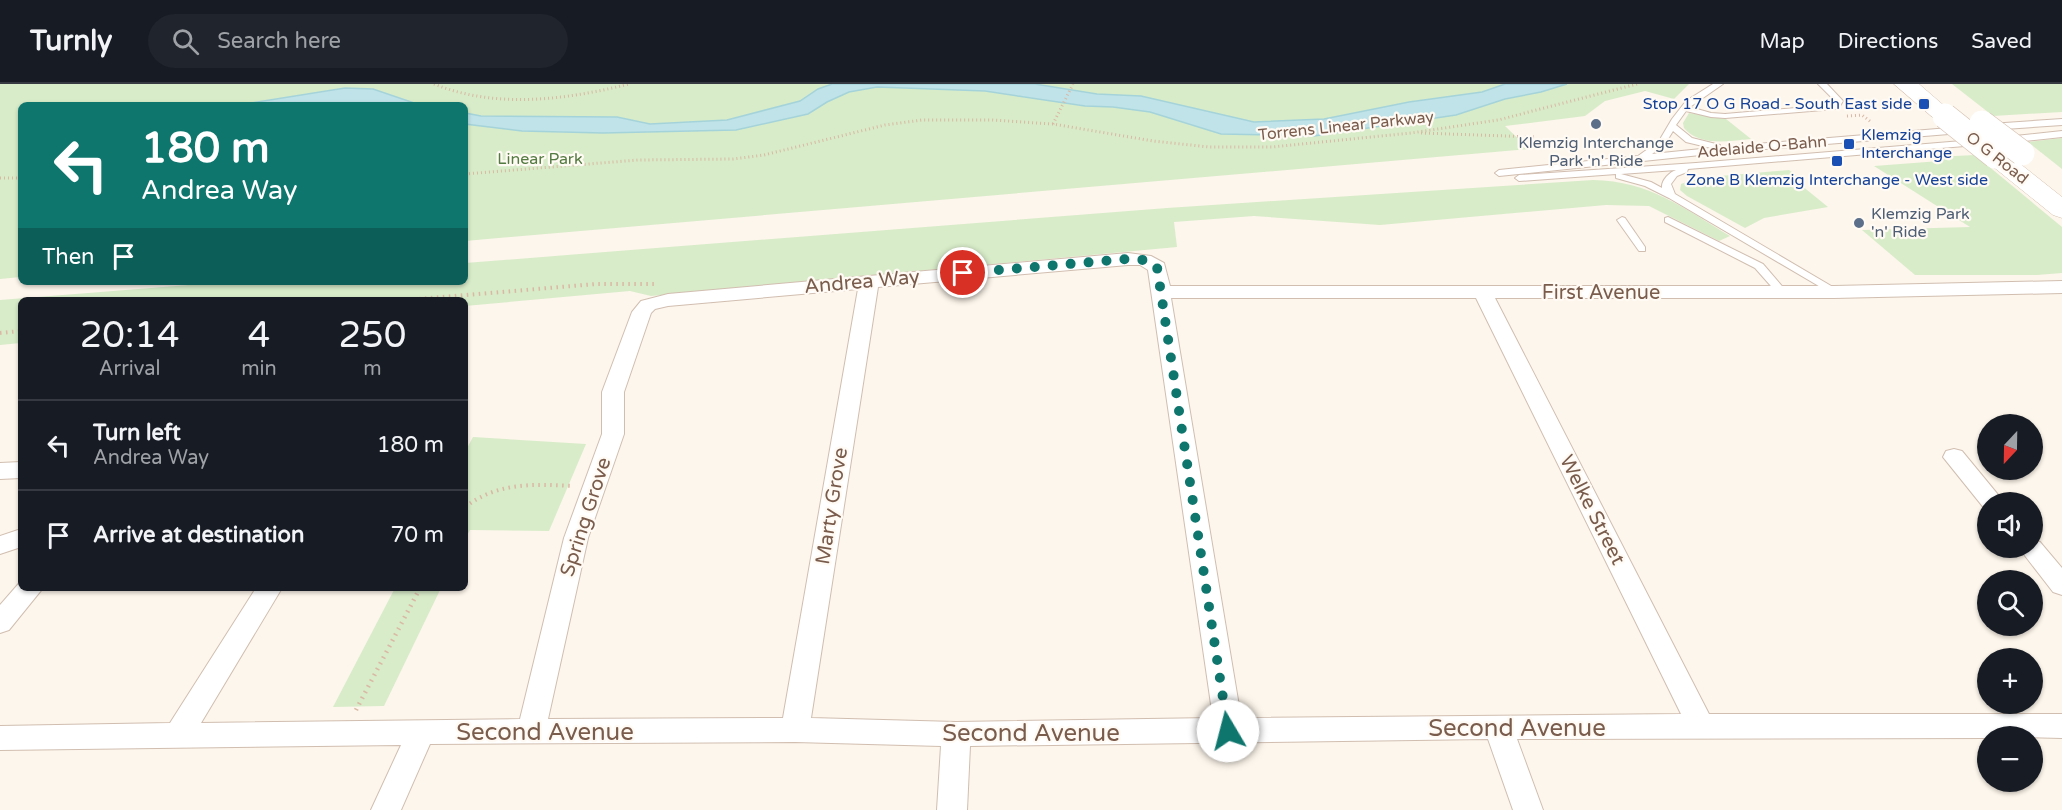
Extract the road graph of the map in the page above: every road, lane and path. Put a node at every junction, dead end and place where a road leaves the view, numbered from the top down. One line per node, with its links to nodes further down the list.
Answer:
1 (434, 84): 2 (path)
2 (629, 84)
3 (1637, 84): 14 (path, Torrens Linear Parkway)
4 (1719, 84): 8 (lane)
5 (1822, 84): 8 (lane)
6 (1912, 85): 24 (main road, O G Road, bridge); 26 (main road, O G Road, bridge)
7 (1072, 86): 12 (path)
8 (1684, 108): 13 (lane)
9 (1862, 115): 10 (path)
10 (1871, 122)
11 (2062, 122): 17 (lane, Adelaide O-Bahn)
12 (1053, 124): 14 (path, Torrens Linear Parkway); 20 (path, Torrens Linear Parkway)
13 (1672, 127): 17 (lane); 18 (lane)
14 (1411, 133): 16 (path)
15 (2062, 134): 19 (lane, Adelaide O-Bahn)
16 (1534, 137)
17 (1729, 149): 18 (lane, Adelaide O-Bahn)
18 (1632, 159): 21 (lane, Adelaide O-Bahn)
19 (1696, 166): 21 (lane, Adelaide O-Bahn); 25 (lane)
20 (468, 174)
21 (1591, 175): 25 (lane)
22 (0, 178): 23 (path)
23 (18, 178)
24 (2062, 186)
25 (1672, 196): 35 (lane)
26 (2062, 210)
27 (1622, 220): 29 (lane)
28 (1668, 220): 34 (lane)
29 (1642, 249)
30 (870, 282): 33 (street, Andrea Way); 38 (street, Andrea Way); 59 (street, Marty Grove)
31 (666, 284): 37 (path)
32 (2062, 288): 35 (street, First Avenue)
33 (1162, 292): 36 (street, First Avenue); 60 (street)
34 (1782, 292): 35 (street, First Avenue); 36 (street, First Avenue)
35 (1834, 292)
36 (1483, 293): 58 (street, Welke Street)
37 (442, 297)
38 (648, 305): 44 (street, Spring Grove)
39 (18, 331): 40 (path)
40 (1, 334)
41 (1954, 458): 45 (street)
42 (18, 470): 43 (street)
43 (0, 471)
44 (594, 486): 46 (path); 62 (street, Spring Grove)
45 (1983, 492)
46 (468, 505)
47 (18, 539): 48 (street)
48 (0, 545)
49 (2039, 558): 50 (street)
50 (2062, 585)
51 (27, 591): 54 (street)
52 (267, 591): 64 (street)
53 (418, 591): 55 (path)
54 (0, 623)
55 (355, 712)
56 (2062, 726): 58 (street, Second Avenue)
57 (1498, 727): 58 (street, Second Avenue); 60 (street, Second Avenue); 68 (street)
58 (1701, 727)
59 (795, 730): 62 (street, Second Avenue); 63 (street, Second Avenue)
60 (1228, 731): 63 (street, Second Avenue)
61 (421, 732): 62 (street, Second Avenue); 64 (street, Second Avenue); 66 (street)
62 (531, 732)
63 (956, 734): 67 (street)
64 (177, 737): 65 (street, Second Avenue)
65 (0, 738)
66 (386, 810)
67 (952, 810)
68 (1528, 810)

